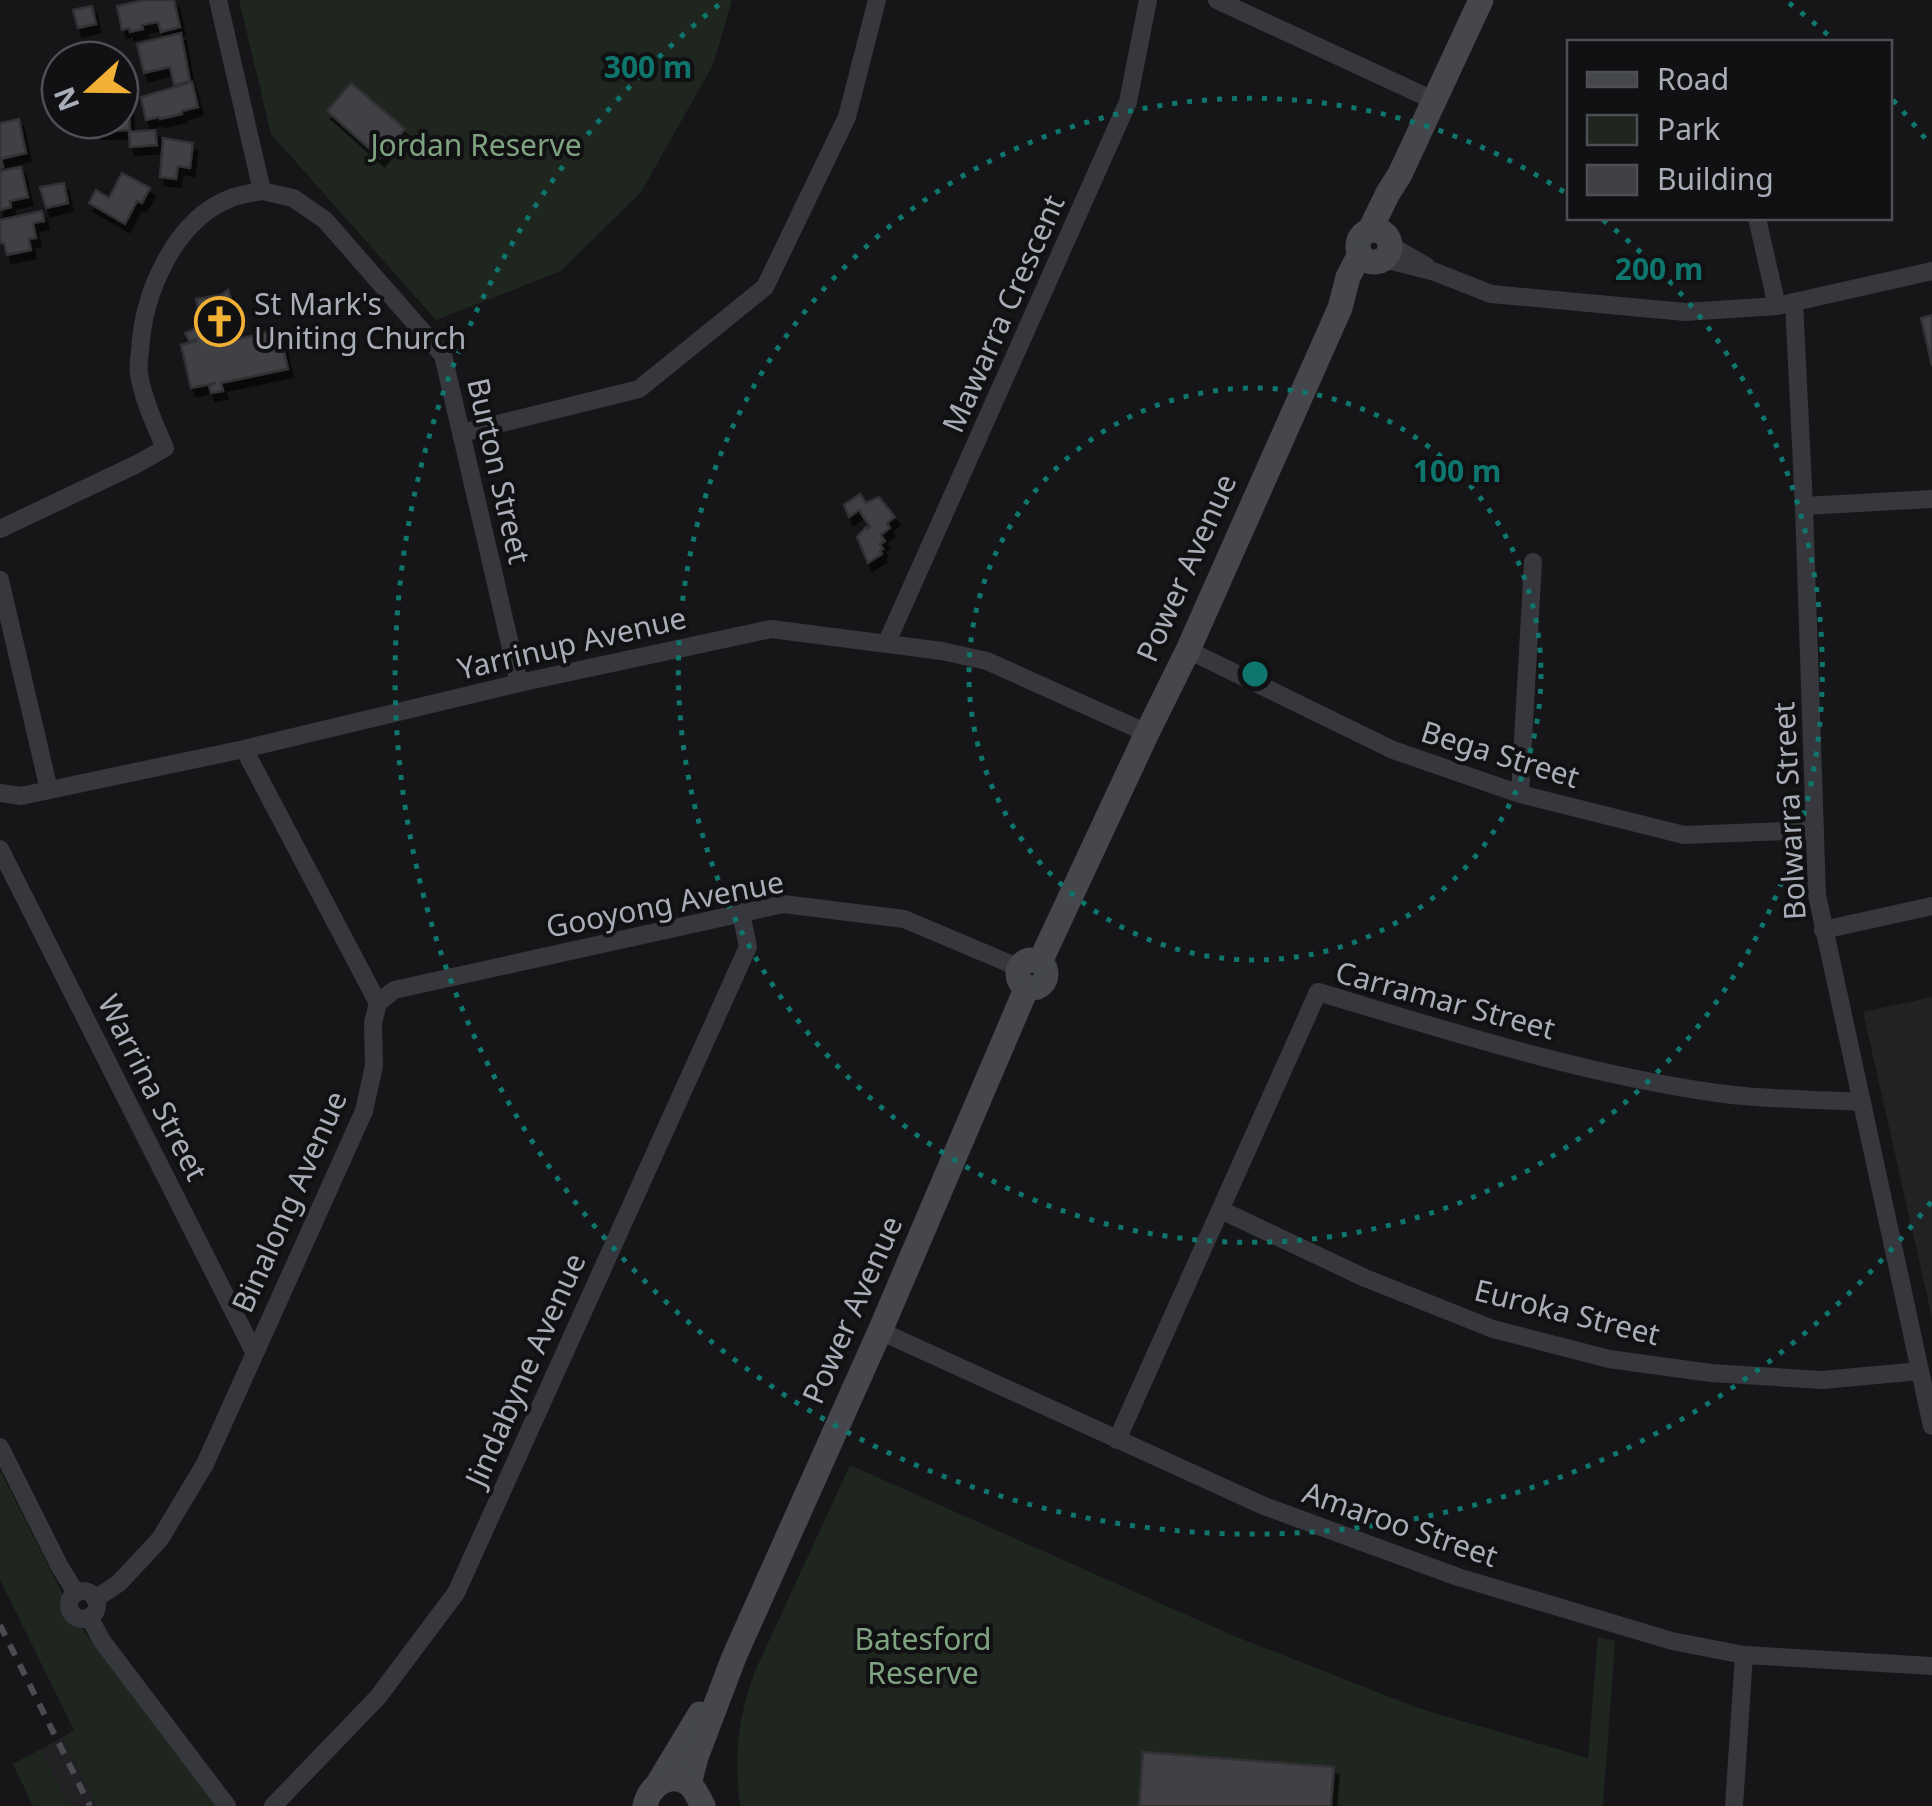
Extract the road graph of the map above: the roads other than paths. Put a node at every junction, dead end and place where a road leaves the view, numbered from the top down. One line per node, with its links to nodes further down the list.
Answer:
1 (218, 0): 7 (street)
2 (878, 0): 12 (street)
3 (1148, 0): 18 (street, Mawarra Crescent)
4 (1217, 0): 6 (street)
5 (1481, 0): 6 (street, Power Avenue)
6 (1433, 100): 9 (street, Power Avenue)
7 (262, 191): 12 (street, Burton Street); 15 (street)
8 (1758, 220): 11 (street, Bolwarra Street)
9 (1378, 247): 11 (street); 19 (street, Power Avenue)
10 (1932, 271): 11 (street)
11 (1786, 304): 14 (street, Bolwarra Street)
12 (462, 434): 20 (street, Burton Street)
13 (1932, 498): 14 (street)
14 (1804, 506): 26 (street, Bolwarra Street)
15 (0, 528)
16 (1534, 562): 25 (street)
17 (0, 580): 23 (street)
18 (887, 642): 20 (street, Yarrinup Avenue); 21 (street, Yarrinup Avenue)
19 (1188, 650): 21 (street, Power Avenue); 25 (street, Bega Street)
20 (519, 683): 22 (street, Yarrinup Avenue)
21 (1147, 733): 31 (street, Power Avenue)
22 (244, 749): 23 (street, Yarrinup Avenue); 32 (street)
23 (48, 790): 24 (street, Yarrinup Avenue)
24 (0, 793)
25 (1520, 794): 26 (street, Bega Street)
26 (1815, 830): 30 (street, Bolwarra Street)
27 (0, 850): 36 (street, Warrina Street)
28 (1932, 906): 30 (street)
29 (741, 912): 31 (street, Gooyong Avenue); 32 (street, Gooyong Avenue); 49 (street, Jindabyne Avenue)
30 (1823, 930): 33 (street, Bolwarra Street)
31 (1029, 972): 35 (street, Power Avenue)
32 (378, 1002): 36 (street, Binalong Avenue)
33 (1862, 1102): 34 (street, Carramar Street); 37 (street, Bolwarra Street)
34 (1221, 1210): 37 (street, Euroka Street); 39 (street, Carramar Street)
35 (880, 1330): 39 (street, Amaroo Street); 43 (street, Power Avenue)
36 (254, 1352): 41 (street, Binalong Avenue)
37 (1920, 1370): 38 (street, Bolwarra Street)
38 (1932, 1426)
39 (1117, 1440): 42 (street, Amaroo Street)
40 (0, 1447): 41 (street)
41 (92, 1608): 48 (street)
42 (1744, 1655): 44 (street, Amaroo Street); 50 (street)
43 (734, 1657): 45 (street, Power Avenue); 46 (street, Power Avenue)
44 (1932, 1666)
45 (659, 1782): 46 (street); 47 (street, Power Avenue)
46 (698, 1799)
47 (645, 1805)
48 (228, 1806)
49 (274, 1806)
50 (1734, 1806)

